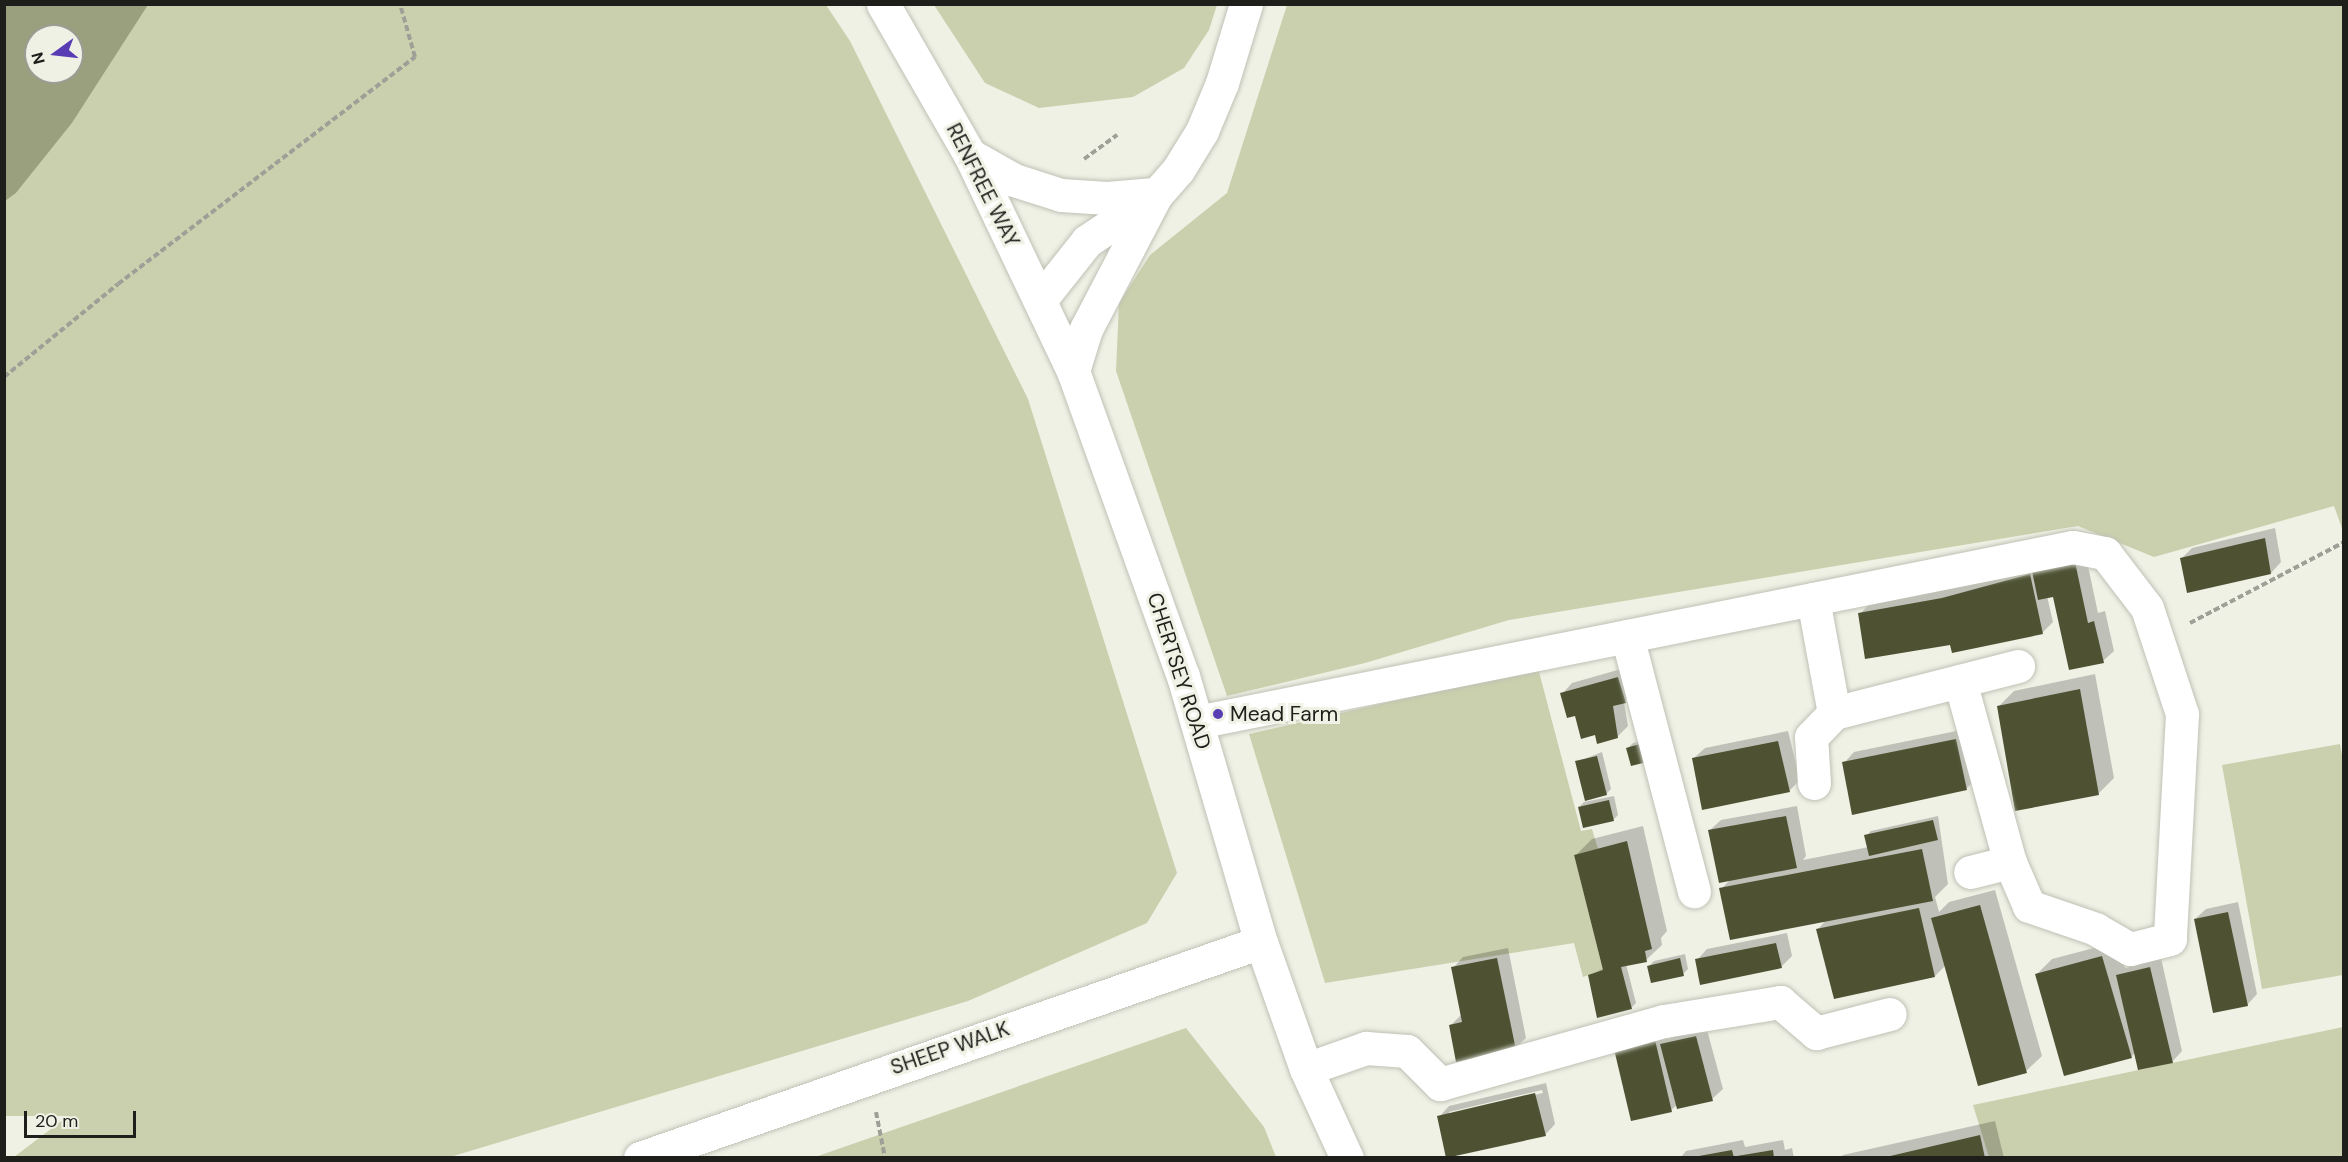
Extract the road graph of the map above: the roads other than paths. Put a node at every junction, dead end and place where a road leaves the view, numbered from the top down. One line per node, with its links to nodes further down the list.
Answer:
1 (883, 4): 3 (street, RENFREE WAY)
2 (1246, 4): 4 (street)
3 (970, 156): 4 (street); 5 (street, RENFREE WAY)
4 (1157, 194): 5 (street); 6 (street)
5 (1041, 299): 6 (street, RENFREE WAY)
6 (1073, 371): 12 (street, CHERTSEY ROAD)
7 (1813, 599): 8 (street); 11 (street); 14 (street)
8 (1627, 636): 12 (street); 16 (street)
9 (2018, 666): 10 (street)
10 (1960, 681): 11 (street); 14 (street)
11 (1834, 713): 13 (street)
12 (1197, 722): 17 (street, CHERTSEY ROAD)
13 (1814, 783)
14 (2010, 862): 15 (street)
15 (1970, 872)
16 (1694, 891)
17 (1261, 942): 19 (street, CHERTSEY ROAD); 20 (street, SHEEP WALK)
18 (1890, 1014): 19 (street)
19 (1306, 1070): 21 (street, CHERTSEY ROAD)
20 (640, 1158)
21 (1347, 1158)

